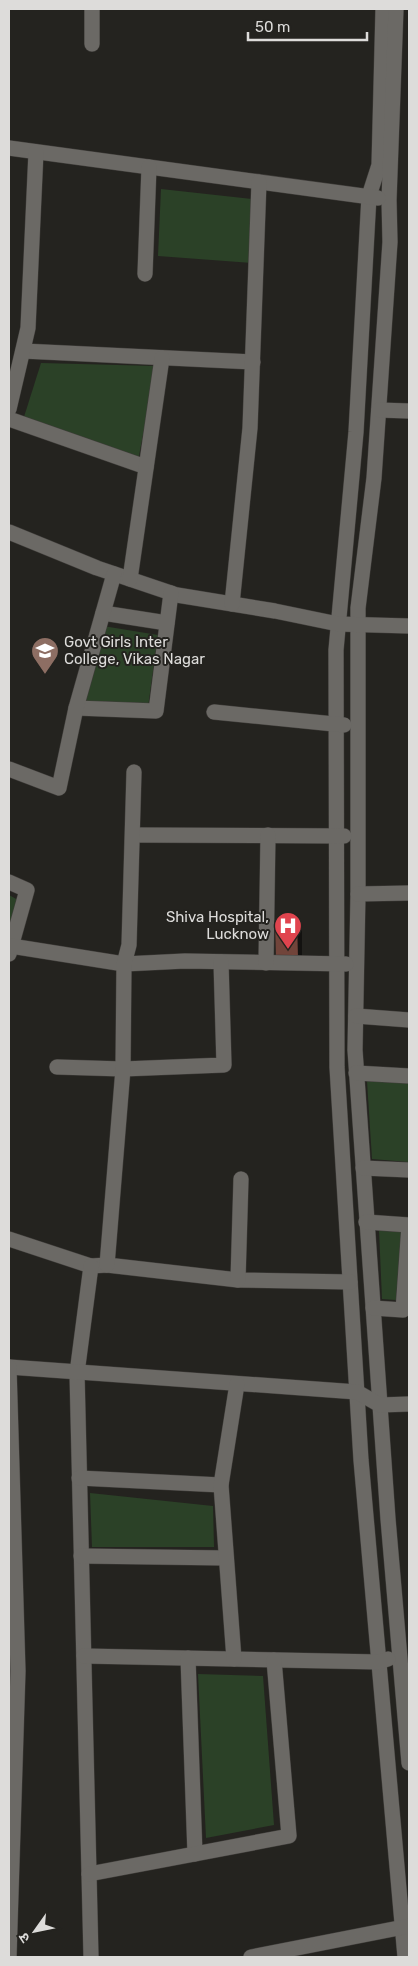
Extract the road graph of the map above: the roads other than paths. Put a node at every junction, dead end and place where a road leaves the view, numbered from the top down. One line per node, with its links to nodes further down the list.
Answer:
1 (92, 9): 4 (street)
2 (383, 9): 9 (street)
3 (396, 9): 10 (street)
4 (92, 44)
5 (9, 148): 6 (street)
6 (36, 152): 7 (street); 12 (street)
7 (149, 167): 8 (street); 11 (street)
8 (259, 182): 9 (street); 14 (street)
9 (370, 196): 10 (street); 27 (street)
10 (390, 200): 16 (street)
11 (145, 274)
12 (23, 351): 13 (street); 15 (street)
13 (162, 358): 14 (street); 19 (street)
14 (253, 362): 24 (street)
15 (9, 410)
16 (379, 410): 17 (street); 28 (street)
17 (409, 411)
18 (9, 420): 19 (street)
19 (146, 467): 22 (street)
20 (9, 532): 21 (street)
21 (114, 574): 22 (street); 25 (street)
22 (130, 579): 23 (street)
23 (171, 593): 24 (street); 26 (street)
24 (232, 604): 27 (street)
25 (103, 613): 26 (street); 30 (street)
26 (167, 623): 30 (street)
27 (338, 624): 28 (street); 32 (street)
28 (358, 625): 29 (street); 33 (street)
29 (409, 626)
30 (76, 708): 34 (street)
31 (214, 712): 32 (street)
32 (336, 725): 33 (street); 38 (street)
33 (358, 727): 39 (street)
34 (9, 769)
35 (134, 772): 36 (street)
36 (133, 835): 37 (street); 46 (street)
37 (268, 835): 38 (street); 45 (street)
38 (336, 835): 39 (street); 47 (street)
39 (358, 836): 42 (street)
40 (9, 882): 43 (street)
41 (409, 893): 42 (street)
42 (358, 894): 48 (street)
43 (10, 951): 46 (street)
44 (221, 962): 45 (street); 46 (street); 52 (street)
45 (266, 963): 47 (street)
46 (124, 964): 52 (street)
47 (336, 964): 48 (street); 63 (street)
48 (358, 965): 49 (street)
49 (356, 1016): 50 (street); 53 (street)
50 (409, 1020)
51 (57, 1066): 52 (street)
52 (123, 1069): 60 (street)
53 (356, 1073): 54 (street); 55 (street)
54 (409, 1076)
55 (363, 1168): 56 (street); 58 (street)
56 (409, 1170)
57 (241, 1179): 62 (street)
58 (366, 1222): 64 (street); 64 (street)
59 (9, 1239): 61 (street)
60 (107, 1265): 61 (street); 62 (street)
61 (91, 1266): 66 (street)
62 (238, 1280): 63 (street)
63 (350, 1282): 68 (street)
64 (373, 1308): 70 (street)
65 (9, 1367): 66 (street); 73 (street)
66 (77, 1373): 67 (street); 71 (street)
67 (237, 1384): 68 (street); 72 (street)
68 (357, 1392): 70 (street); 82 (street)
69 (409, 1404): 70 (street)
70 (380, 1405): 77 (street)
71 (79, 1478): 72 (street); 74 (street)
72 (220, 1485): 75 (street)
73 (10, 1490): 76 (street)
74 (81, 1556): 75 (street); 78 (street)
75 (226, 1558): 80 (street)
76 (12, 1591): 83 (street)
77 (405, 1655): 82 (street); 85 (street)
78 (84, 1656): 79 (street); 87 (street)
79 (188, 1658): 80 (street); 86 (street)
80 (234, 1659): 81 (street)
81 (274, 1660): 82 (street); 86 (street)
82 (379, 1662): 89 (street)
83 (13, 1671): 84 (street)
84 (13, 1747): 88 (street)
85 (409, 1763)
86 (195, 1854): 87 (street)
87 (89, 1874): 92 (street)
88 (11, 1883): 91 (street)
89 (406, 1926): 90 (street); 94 (street)
90 (291, 1953): 93 (street)
91 (9, 1957)
92 (91, 1957)
93 (251, 1957)
94 (405, 1957)

